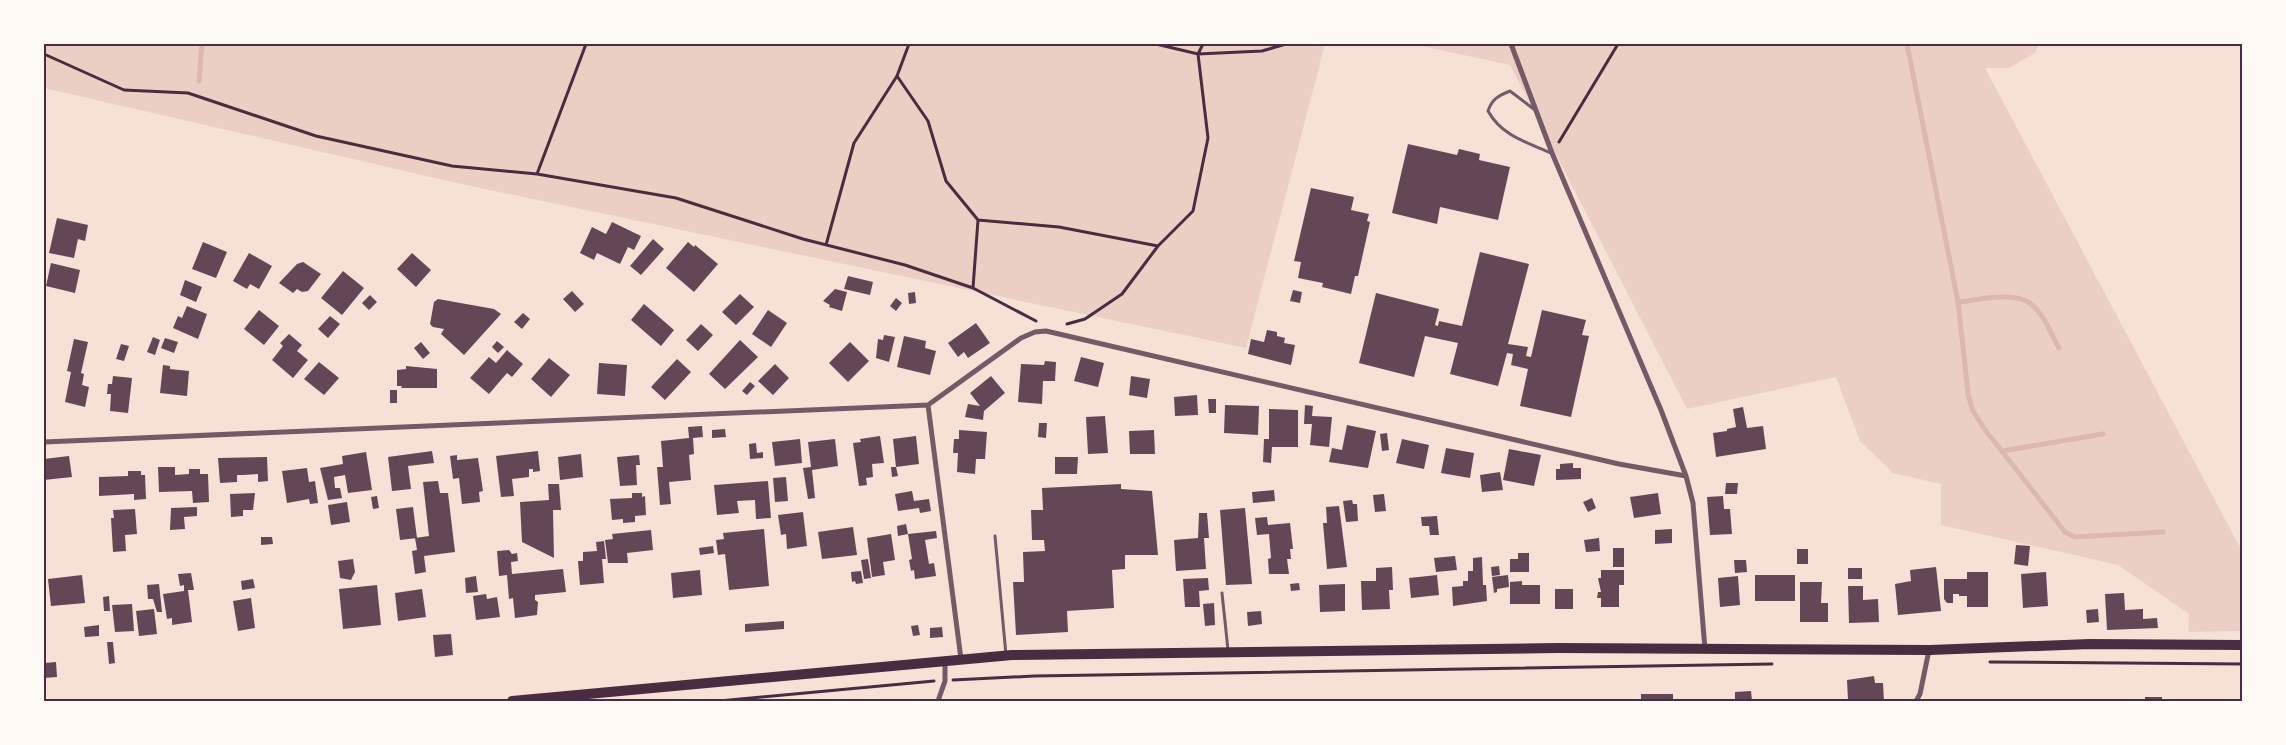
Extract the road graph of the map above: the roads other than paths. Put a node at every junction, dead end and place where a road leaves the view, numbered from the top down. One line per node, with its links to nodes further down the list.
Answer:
1 (1511, 44): 2 (street)
2 (1535, 110): 3 (street); 3 (lane)
3 (1552, 153): 6 (street)
4 (928, 405): 5 (street); 6 (street); 14 (street)
5 (44, 442)
6 (1686, 476): 10 (street)
7 (994, 536): 13 (lane)
8 (1222, 593): 12 (lane)
9 (2242, 646): 11 (main road)
10 (1705, 650): 11 (main road); 12 (main road)
11 (1930, 650): 18 (street)
12 (1228, 652): 13 (main road)
13 (1006, 656): 14 (main road)
14 (961, 659): 15 (main road)
15 (945, 660): 16 (main road); 17 (street)
16 (512, 701)
17 (938, 701)
18 (1916, 701)

